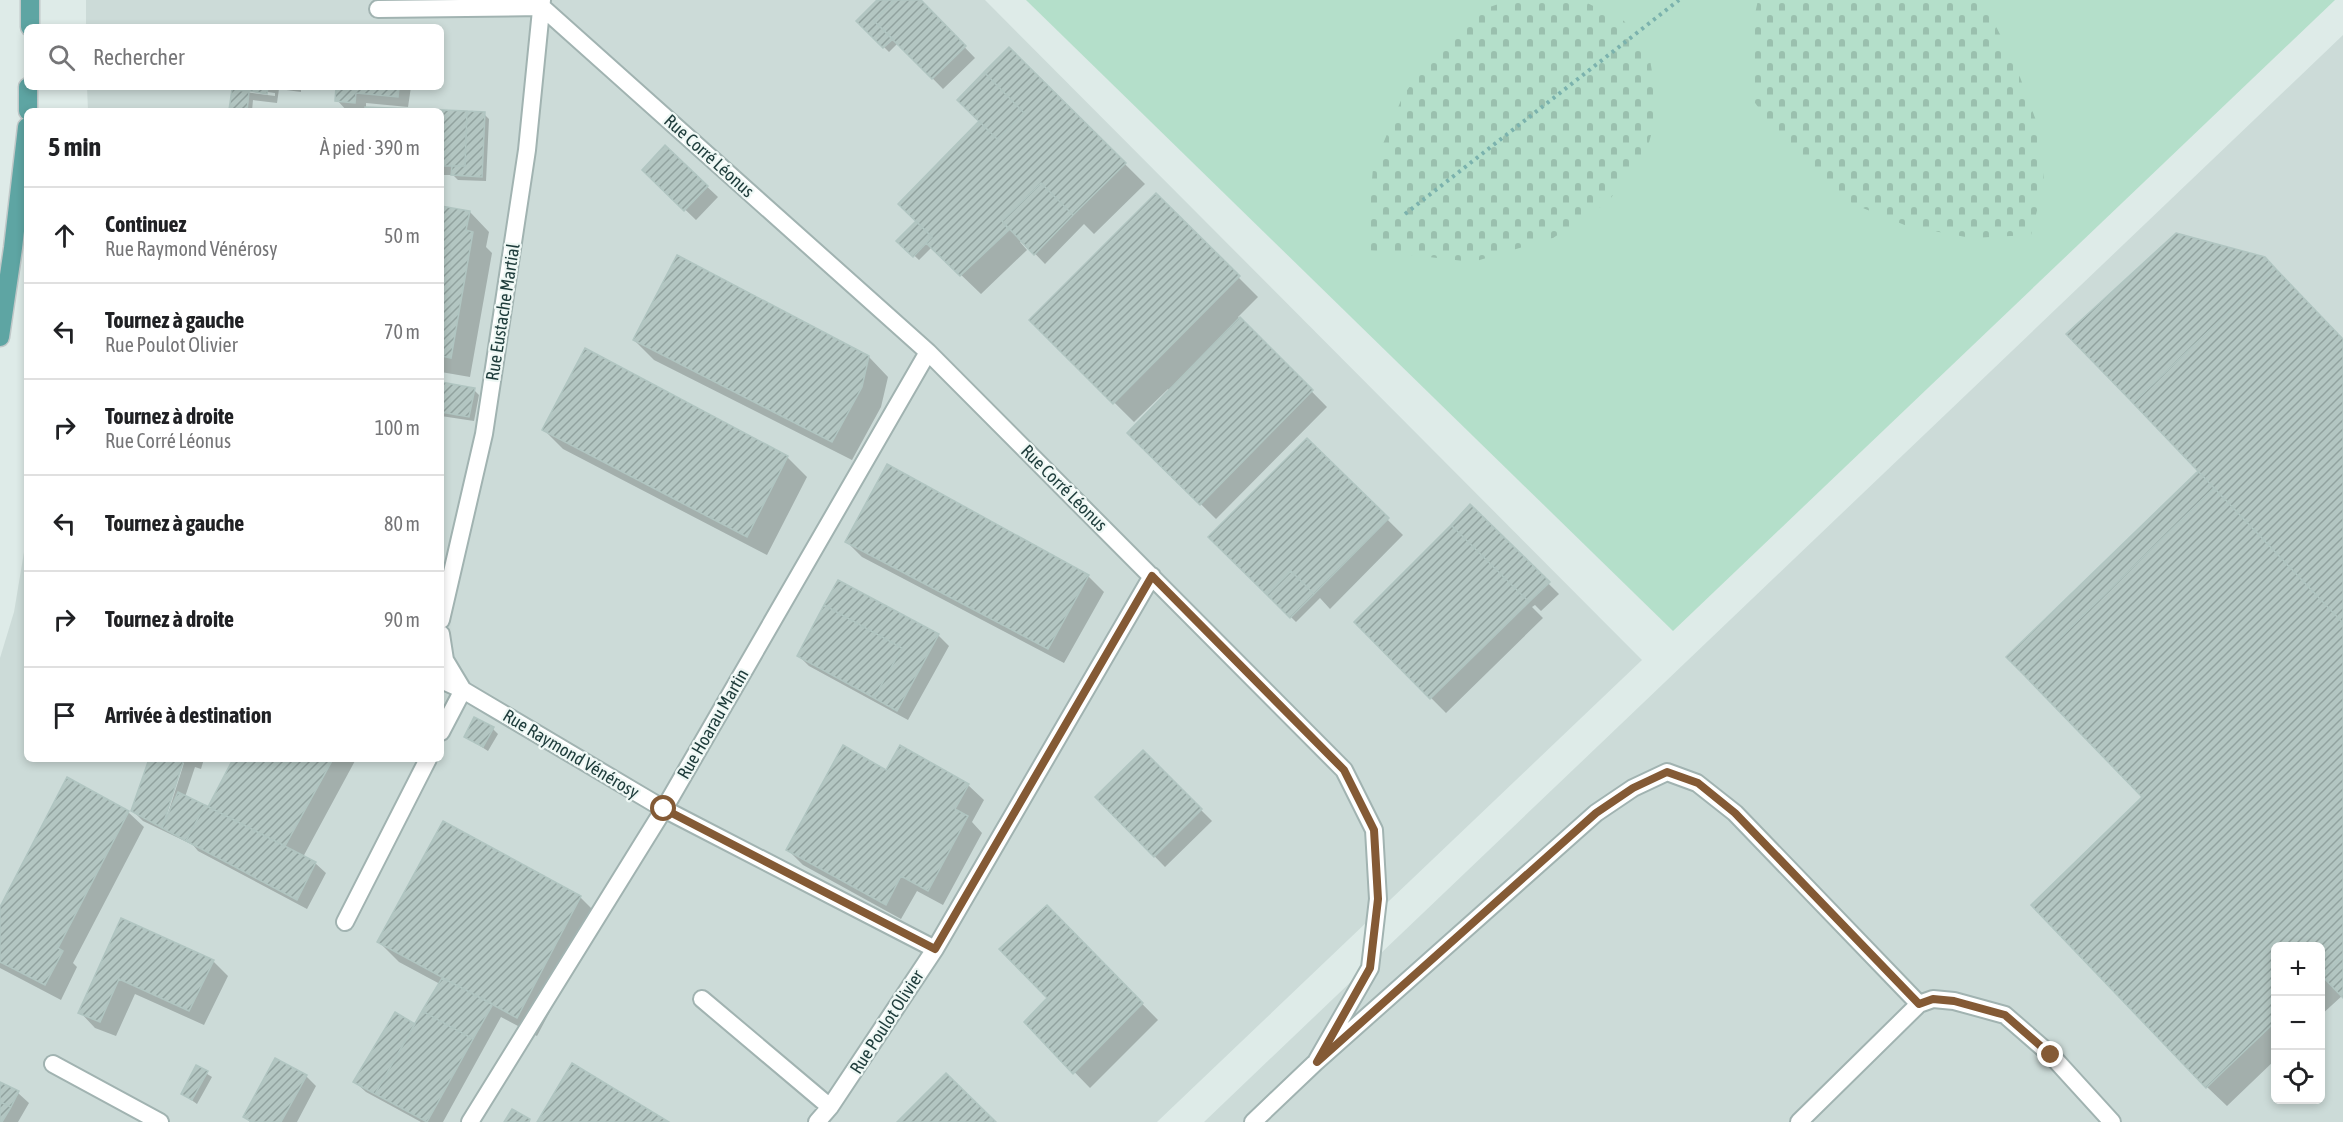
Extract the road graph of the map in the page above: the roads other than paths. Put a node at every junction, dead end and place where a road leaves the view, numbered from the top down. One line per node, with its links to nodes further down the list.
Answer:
1 (30, 0): 4 (main road)
2 (542, 3): 3 (lane); 9 (lane, Rue Corré Léonus); 11 (lane, Rue Eustache Martial)
3 (378, 9)
4 (30, 24)
5 (28, 90): 6 (main road)
6 (28, 108)
7 (24, 153): 8 (main road)
8 (0, 337)
9 (928, 352): 10 (lane, Rue Corré Léonus); 17 (lane, Rue Hoarau Martin)
10 (1152, 576): 19 (lane, Rue Poulot Olivier); 22 (lane, Rue Corré Léonus)
11 (444, 607)
12 (444, 654): 14 (lane)
13 (444, 681): 14 (lane, Rue Raymond Vénérosy)
14 (463, 690): 15 (lane); 17 (lane, Rue Raymond Vénérosy)
15 (444, 726)
16 (426, 762): 18 (lane)
17 (664, 809): 19 (lane, Rue Raymond Vénérosy); 26 (lane, Rue Hoarau Martin)
18 (345, 922)
19 (935, 949): 24 (lane, Rue Poulot Olivier)
20 (702, 999): 24 (lane)
21 (1919, 1004): 22 (lane); 29 (lane); 30 (lane)
22 (1317, 1062): 28 (lane)
23 (53, 1064): 25 (lane)
24 (830, 1107): 27 (lane, Rue Poulot Olivier)
25 (155, 1121)
26 (470, 1122)
27 (817, 1122)
28 (1253, 1122)
29 (1798, 1122)
30 (2112, 1122)

